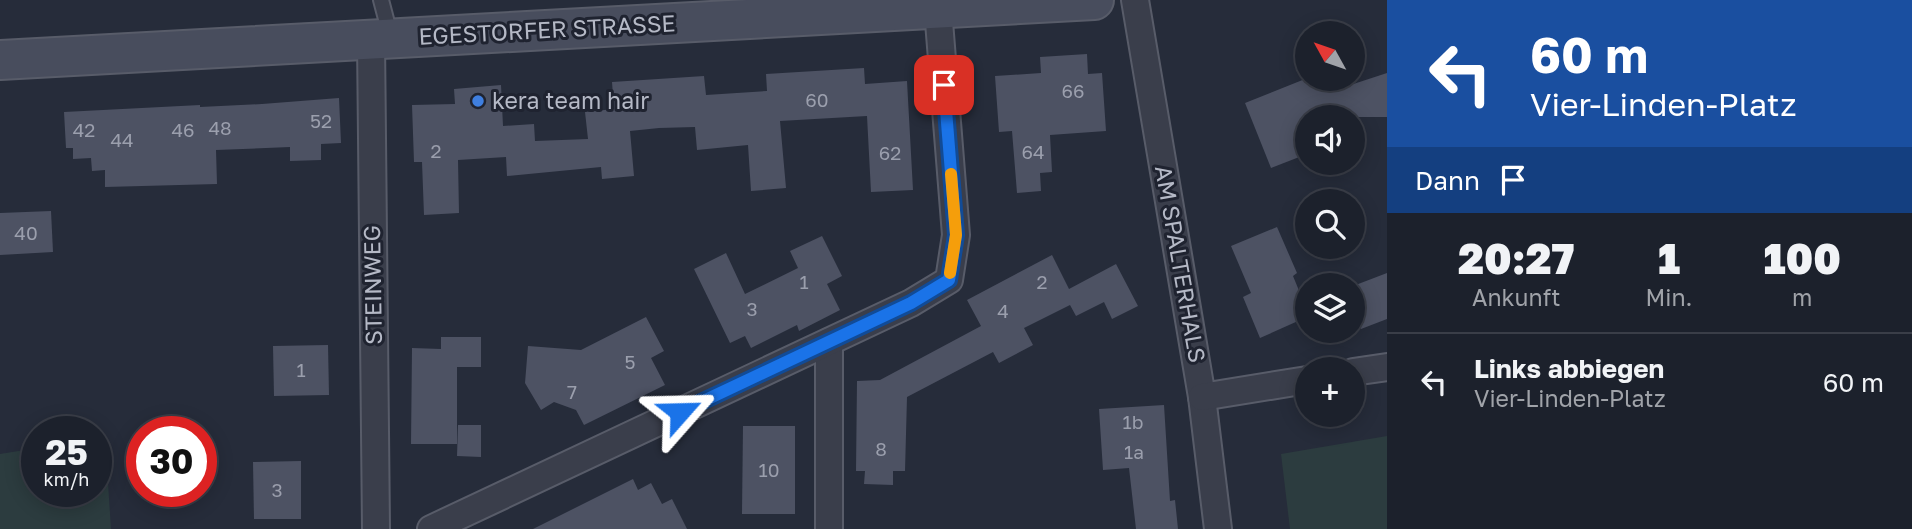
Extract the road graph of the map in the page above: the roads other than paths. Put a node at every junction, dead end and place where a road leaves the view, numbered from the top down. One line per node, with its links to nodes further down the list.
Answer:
1 (381, 0): 5 (lane)
2 (1094, 0): 4 (main road, EGESTORFER STRASSE)
3 (1135, 0): 11 (street, AM SPALTERHALS)
4 (939, 9): 5 (main road, EGESTORFER STRASSE); 7 (street)
5 (381, 40): 6 (main road, EGESTORFER STRASSE); 12 (street, STEINWEG)
6 (0, 60)
7 (829, 342): 13 (street); 14 (street)
8 (1387, 367): 9 (street)
9 (1365, 370)
10 (1295, 382): 11 (street)
11 (1202, 397): 15 (street, AM SPALTERHALS)
12 (376, 529)
13 (431, 529)
14 (829, 529)
15 (1218, 529)

